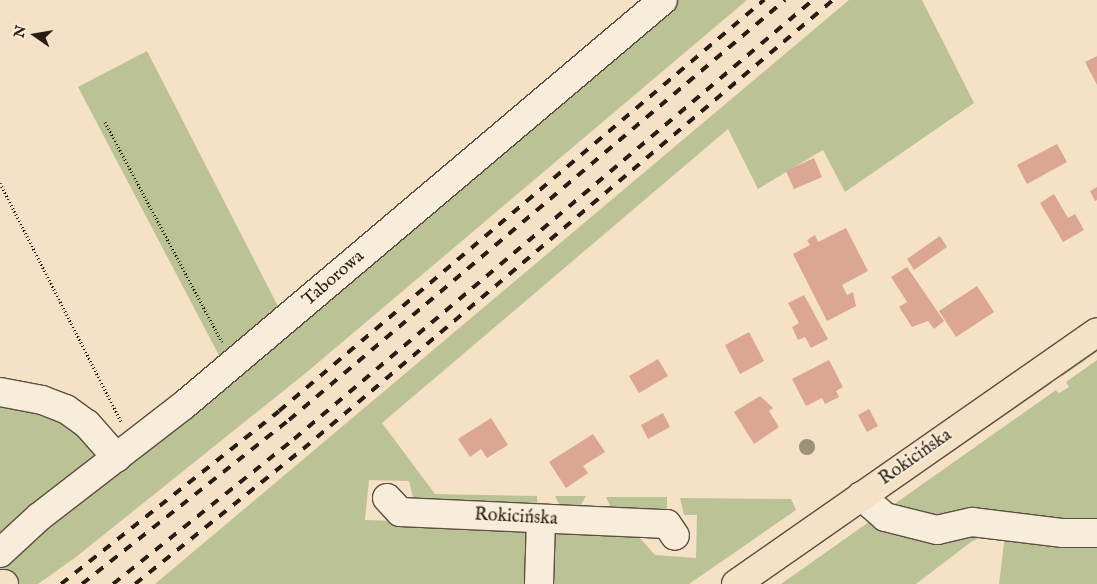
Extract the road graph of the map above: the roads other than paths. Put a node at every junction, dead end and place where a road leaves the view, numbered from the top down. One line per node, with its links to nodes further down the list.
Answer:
1 (663, 0): 4 (street, Taborowa)
2 (1097, 332): 5 (main road, Rokicińska)
3 (0, 392): 4 (street)
4 (124, 452): 10 (street, Taborowa)
5 (861, 496): 8 (street); 14 (main road, Rokicińska)
6 (387, 498): 7 (street, Rokicińska)
7 (541, 520): 9 (street, Rokicińska); 13 (street)
8 (1097, 534)
9 (675, 536)
10 (0, 553)
11 (0, 584): 12 (main road)
12 (4, 584)
13 (539, 584)
14 (736, 584)

